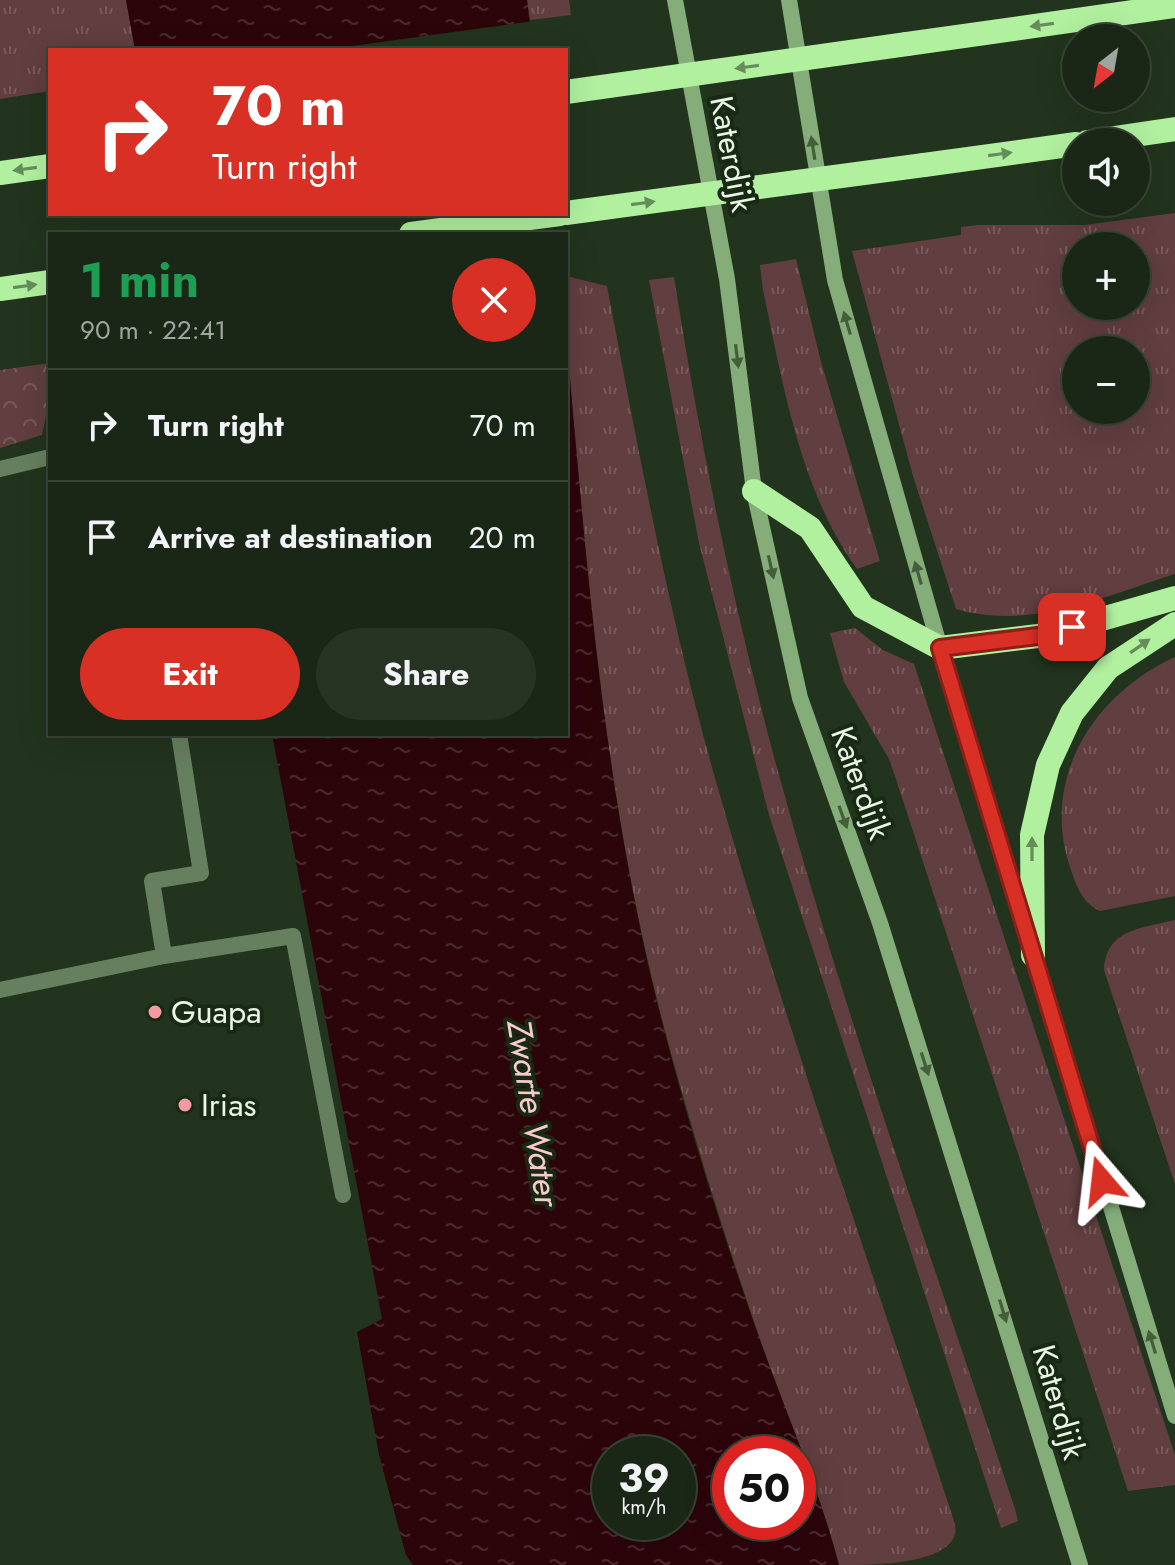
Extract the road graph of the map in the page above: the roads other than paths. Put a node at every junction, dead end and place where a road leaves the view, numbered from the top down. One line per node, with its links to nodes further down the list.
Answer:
1 (675, 0): 17 (main road, Katerdijk, one-way to 17)
2 (789, 0): 20 (main road, one-way to 2)
3 (1175, 6): 4 (highway, one-way to 4, bridge)
4 (568, 92)
5 (1175, 129): 6 (highway)
6 (1150, 133)
7 (1062, 146): 10 (highway, one-way to 7, bridge)
8 (48, 166): 9 (highway, one-way to 9)
9 (0, 173)
10 (568, 213)
11 (545, 216): 12 (highway)
12 (426, 232)
13 (48, 282): 14 (highway, one-way to 13)
14 (0, 289)
15 (48, 457): 16 (lane)
16 (0, 469)
17 (754, 491): 20 (highway); 27 (main road, Katerdijk, one-way to 27)
18 (1175, 598): 20 (highway)
19 (1175, 624): 22 (highway, one-way to 19)
20 (940, 648): 22 (main road)
21 (179, 736): 23 (lane)
22 (1033, 955): 26 (main road, one-way to 22)
23 (164, 956): 24 (lane); 25 (lane)
24 (0, 990)
25 (343, 1195)
26 (1175, 1416)
27 (1080, 1565)

